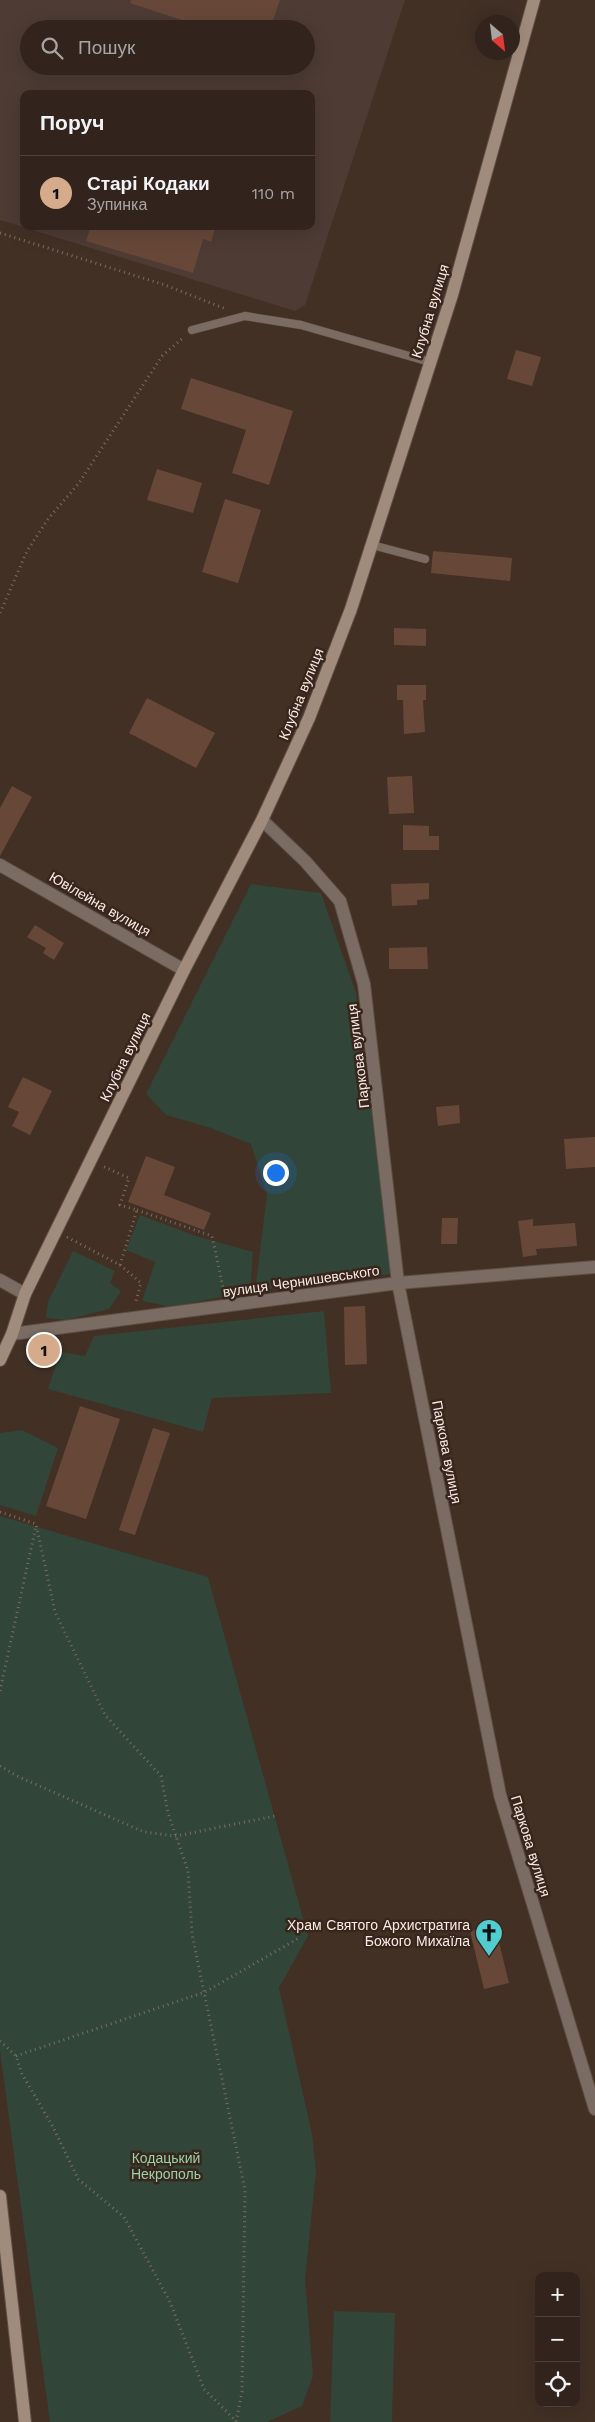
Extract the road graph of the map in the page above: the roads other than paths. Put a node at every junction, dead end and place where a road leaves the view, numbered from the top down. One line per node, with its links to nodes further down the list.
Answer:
1 (534, 0): 3 (street, Клубна вулиця)
2 (192, 330): 3 (lane)
3 (430, 362): 4 (street, Клубна вулиця)
4 (372, 545): 5 (lane); 6 (street, Клубна вулиця)
5 (425, 559)
6 (262, 820): 8 (street, Клубна вулиця); 11 (street, Паркова вулиця)
7 (0, 865): 8 (street, Ювілейна вулиця)
8 (184, 970): 12 (street, Клубна вулиця)
9 (595, 1267): 11 (street, вулиця Чернишевського)
10 (0, 1280): 12 (street)
11 (398, 1283): 13 (street, вулиця Чернишевського); 15 (street, Паркова вулиця)
12 (24, 1294): 13 (street, Клубна вулиця)
13 (12, 1334): 14 (street, Клубна вулиця)
14 (0, 1360)
15 (595, 2109)
16 (0, 2196): 17 (street)
17 (1, 2210): 18 (street)
18 (25, 2422)

